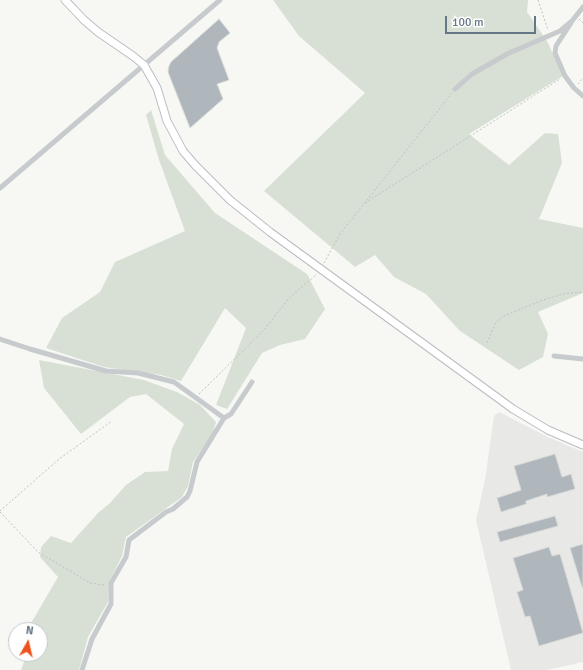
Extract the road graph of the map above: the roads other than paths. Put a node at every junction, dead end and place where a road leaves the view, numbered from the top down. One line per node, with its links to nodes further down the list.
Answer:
1 (65, 0): 5 (street)
2 (220, 0): 5 (street)
3 (583, 7): 4 (street)
4 (572, 21): 6 (street); 7 (street)
5 (144, 65): 8 (street); 14 (street)
6 (455, 89)
7 (583, 96)
8 (0, 188)
9 (0, 338): 13 (street)
10 (554, 356): 11 (street)
11 (583, 359)
12 (252, 382): 13 (street)
13 (224, 418): 15 (street)
14 (583, 445)
15 (82, 670)

